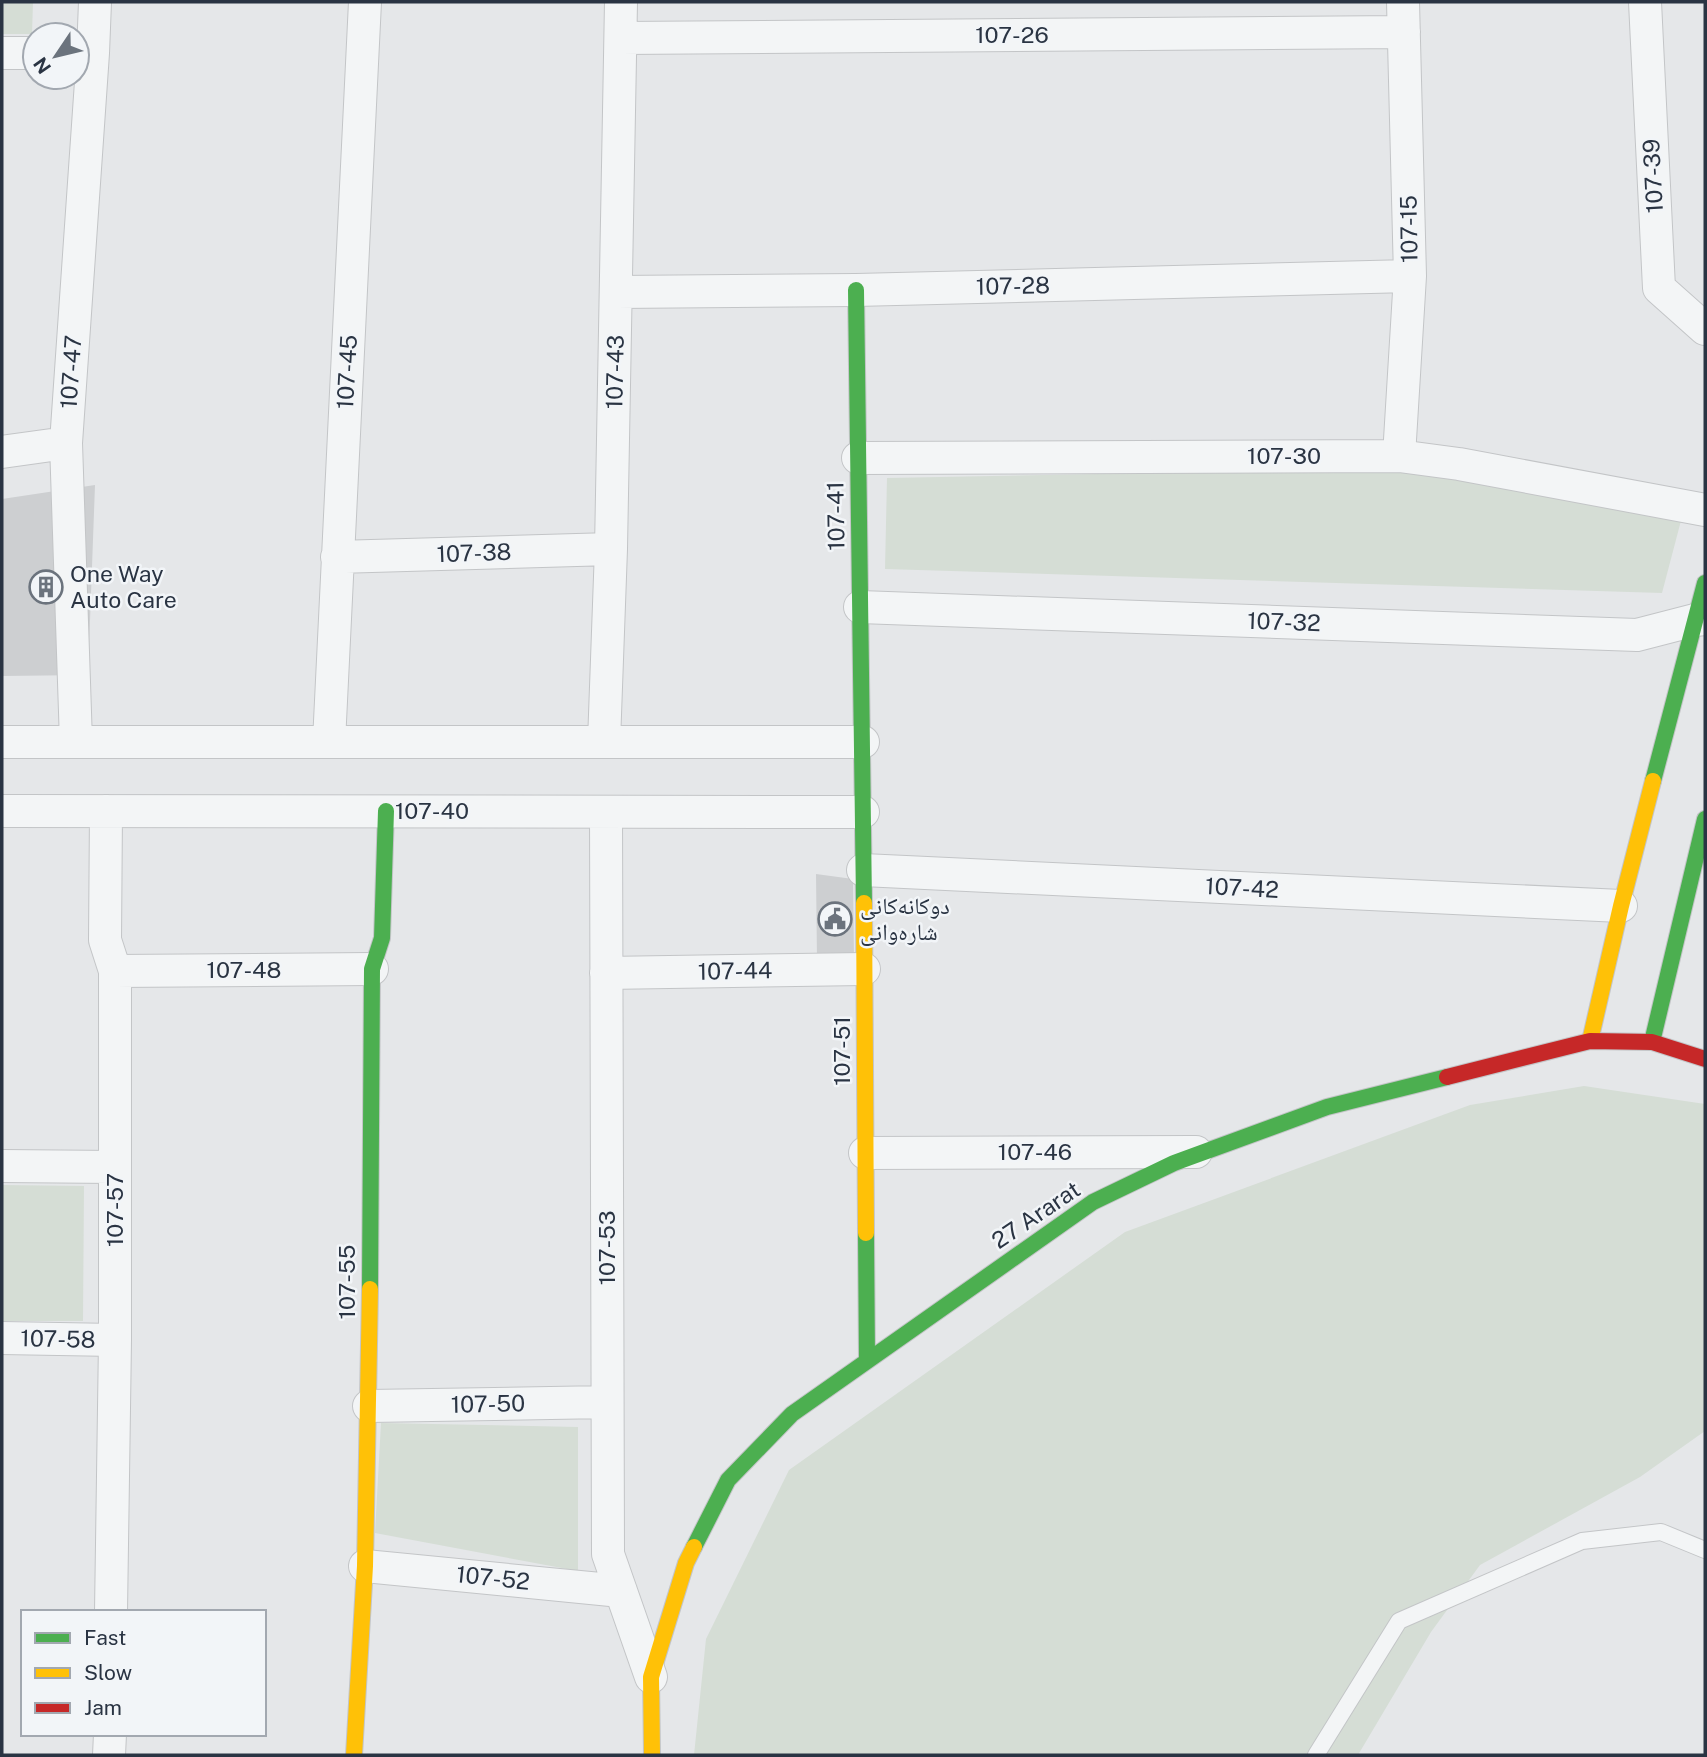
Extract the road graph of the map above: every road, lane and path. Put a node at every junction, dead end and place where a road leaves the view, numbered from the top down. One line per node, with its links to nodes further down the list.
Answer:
1 (95, 2): 6 (street, 107-47)
2 (365, 2): 21 (street, 107-45)
3 (621, 2): 7 (street, 107-43)
4 (1645, 2): 14 (street, 107-39)
5 (1404, 17): 7 (street, 107-26); 11 (street, 107-15)
6 (91, 22)
7 (621, 38): 13 (street, 107-43)
8 (21, 53): 9 (street)
9 (2, 54)
10 (83, 91): 15 (street, 107-47)
11 (1410, 276): 12 (street, 107-28); 17 (street, 107-15)
12 (856, 290): 13 (street, 107-28); 18 (street, 107-41)
13 (617, 292): 20 (street, 107-43)
14 (1705, 329)
15 (66, 443): 16 (street); 27 (street, 107-47)
16 (2, 452)
17 (1399, 456): 18 (street, 107-30); 19 (street, 107-30)
18 (858, 457): 23 (street, 107-41)
19 (1705, 510)
20 (611, 549): 21 (street, 107-38); 25 (street, 107-43)
21 (337, 557): 28 (street, 107-45)
22 (1705, 583): 24 (street)
23 (860, 607): 24 (street, 107-32); 29 (street, 107-41)
24 (1700, 619): 37 (street)
25 (604, 741): 28 (street); 29 (street)
26 (2, 742): 27 (street)
27 (76, 742): 28 (street)
28 (330, 742)
29 (863, 742): 34 (street, 107-51)
30 (2, 811): 31 (street, 107-40)
31 (106, 811): 32 (street, 107-40); 40 (street, 107-57)
32 (386, 811): 33 (street, 107-40); 38 (street, 107-55)
33 (606, 812): 34 (street, 107-40); 41 (street, 107-53)
34 (863, 812): 36 (street, 107-51)
35 (1705, 819): 43 (street)
36 (863, 870): 37 (street, 107-42); 39 (street, 107-51)
37 (1621, 906): 42 (street)
38 (372, 969): 40 (street, 107-48); 53 (street, 107-55)
39 (864, 969): 41 (street, 107-44); 46 (street, 107-51)
40 (116, 971): 48 (street, 107-57)
41 (606, 973): 52 (street, 107-53)
42 (1590, 1041): 43 (street, 27 Ararat); 45 (street, 27 Ararat)
43 (1652, 1042): 44 (street, 27 Ararat)
44 (1705, 1059)
45 (1204, 1152): 46 (street, 107-46); 51 (street, 27 Ararat)
46 (865, 1153): 51 (street, 107-51)
47 (2, 1166): 48 (street)
48 (115, 1167): 50 (street, 107-57)
49 (2, 1338): 50 (street, 107-58)
50 (115, 1340): 57 (street, 107-57)
51 (867, 1361): 58 (street, 27 Ararat)
52 (607, 1402): 53 (street, 107-50); 56 (street, 107-53)
53 (369, 1406): 55 (street, 107-55)
54 (1705, 1550): 63 (lane)
55 (365, 1566): 56 (street, 107-52); 61 (street, 107-55)
56 (621, 1591): 58 (street, 107-53)
57 (111, 1610)
58 (651, 1677): 62 (street, 27 Ararat)
59 (110, 1736): 60 (street)
60 (109, 1755)
61 (354, 1755)
62 (652, 1755)
63 (1315, 1755)

